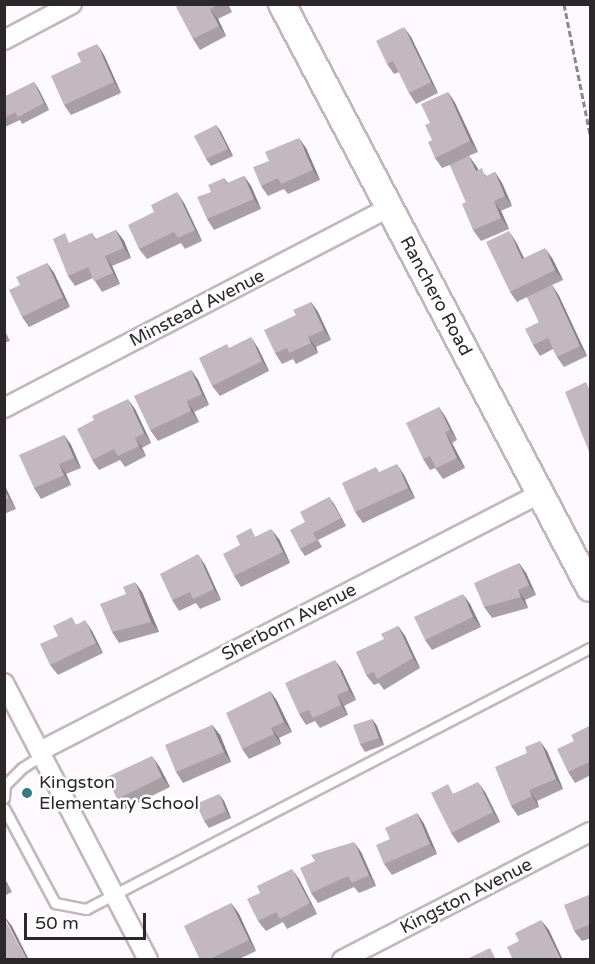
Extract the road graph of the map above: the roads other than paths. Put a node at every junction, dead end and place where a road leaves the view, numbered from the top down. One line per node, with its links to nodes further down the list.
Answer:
1 (72, 4): 3 (street)
2 (282, 4): 4 (main road, Ranchero Road)
3 (4, 40)
4 (389, 208): 5 (street, Minstead Avenue); 6 (main road, Ranchero Road)
5 (4, 408)
6 (539, 494): 7 (main road, Ranchero Road); 10 (street, Sherborn Avenue)
7 (591, 588)
8 (591, 648): 14 (lane)
9 (4, 683): 10 (street)
10 (41, 753): 11 (lane); 14 (street)
11 (4, 798)
12 (4, 808): 14 (lane)
13 (591, 832): 16 (street, Kingston Avenue)
14 (114, 894): 15 (street)
15 (148, 960)
16 (342, 960)

